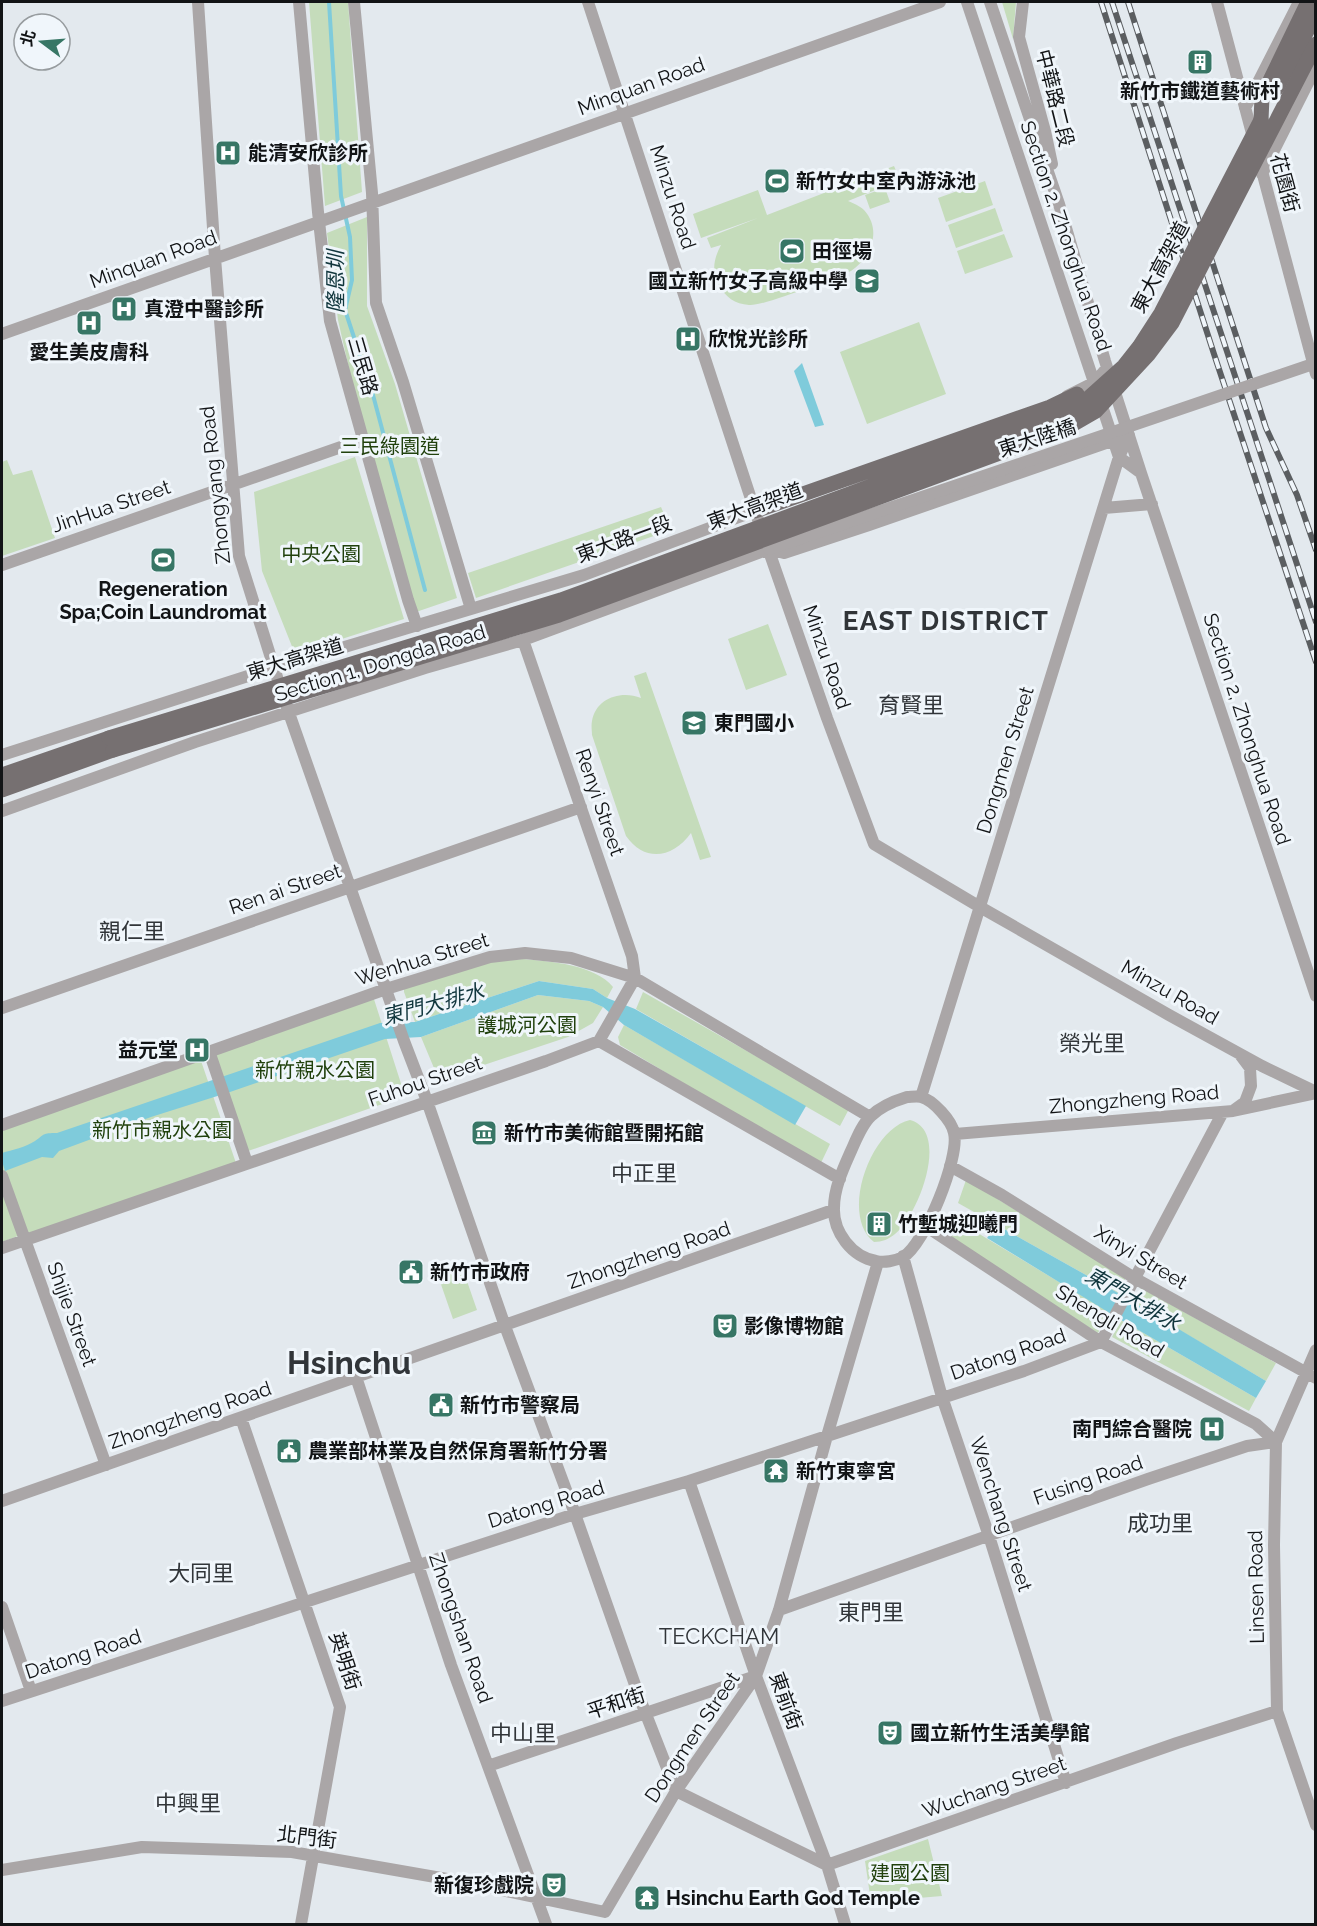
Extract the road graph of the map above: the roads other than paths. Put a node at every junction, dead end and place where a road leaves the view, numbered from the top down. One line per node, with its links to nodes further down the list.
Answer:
1 (198, 2): 22 (street, Zhongyang Road)
2 (299, 2): 21 (street, 三民路)
3 (354, 2): 19 (street, 三民路)
4 (588, 2): 16 (street, Minzu Road)
5 (940, 2): 16 (street, Minquan Road)
6 (967, 2): 28 (street, Section 2, Zhonghua Road)
7 (990, 2): 20 (street, Section 2, Zhonghua Road)
8 (1023, 2): 20 (street, 中華路二段)
9 (1217, 2): 15 (street, 花園街)
10 (1299, 2): 15 (street)
11 (1308, 2): 17 (main road)
12 (1316, 14): 17 (main road, 東大高架道)
13 (1316, 44): 45 (main road, 東大高架道, bridge)
14 (1316, 67): 18 (street)
15 (1245, 108): 18 (street, 花園街)
16 (624, 113): 19 (street, Minquan Road); 37 (street, Minzu Road)
17 (1261, 120): 23 (main road, 東大高架道, bridge)
18 (1262, 174): 25 (street, 花園街)
19 (372, 202): 21 (street, Minquan Road); 40 (street, 三民路)
20 (1059, 204): 26 (street, Section 2, Zhonghua Road)
21 (319, 221): 22 (street, Minquan Road); 30 (street, 三民路)
22 (215, 258): 24 (street, Minquan Road); 34 (street, Zhongyang Road)
23 (1161, 313): 37 (main road, bridge); 45 (main road, 東大高架道, bridge)
24 (2, 334)
25 (1314, 357): 27 (street, 花園街); 38 (street, 東大陸橋, bridge)
26 (1107, 368): 28 (street, 東大路一段); 29 (street, Section 2, Zhonghua Road)
27 (1316, 374)
28 (1095, 382): 31 (street, Section 2, Zhonghua Road); 37 (street, 東大路一段)
29 (1129, 435): 31 (street); 32 (street, Dongmen Street); 33 (street, Section 2, Zhonghua Road)
30 (364, 439): 34 (street, JinHua Street); 41 (street, 三民路)
31 (1113, 441): 32 (street, Section 2, Zhonghua Road); 38 (street)
32 (1119, 458): 33 (street); 36 (street, Dongmen Street)
33 (1141, 473): 35 (street, Section 2, Zhonghua Road)
34 (233, 484): 39 (street, JinHua Street); 43 (street, Zhongyang Road)
35 (1152, 504): 36 (street); 55 (street, Section 2, Zhonghua Road)
36 (1104, 508): 52 (street, Dongmen Street)
37 (756, 511): 38 (street, Minzu Road); 40 (street, 東大路一段)
38 (769, 549): 42 (street, Section 1, Dongda Road); 52 (street, Minzu Road)
39 (2, 565)
40 (471, 609): 41 (street, 東大路一段)
41 (417, 626): 43 (street, 東大路一段)
42 (523, 640): 44 (street, Section 1, Dongda Road); 49 (street, Renyi Street)
43 (275, 668): 44 (street, Zhongyang Road); 46 (street, Section 1, Dongda Road)
44 (288, 711): 50 (street, Section 1, Dongda Road); 51 (street, Zhongyang Road)
45 (111, 744): 47 (main road, 東大高架道); 48 (main road, 東大高架道)
46 (2, 755)
47 (2, 775)
48 (2, 790)
49 (581, 807): 51 (street, Ren ai Street); 53 (street, Renyi Street)
50 (2, 811)
51 (351, 887): 54 (street, Zhongyang Road); 56 (street, Ren ai Street)
52 (980, 907): 59 (street, Minzu Road); 61 (street, Dongmen Street)
53 (636, 978): 54 (street, Wenhua Street); 57 (street); 64 (street, Wenhua Street)
54 (386, 988): 58 (street, Wenhua Street); 62 (street, Zhongyang Road)
55 (1316, 996)
56 (2, 1008)
57 (599, 1041): 62 (street, Fuhou Street); 70 (street)
58 (209, 1051): 65 (street, Wenhua Street); 67 (street)
59 (1239, 1053): 60 (street, Minzu Road); 63 (street)
60 (1316, 1093): 63 (street, Zhongzheng Road)
61 (921, 1097): 64 (street); 66 (street)
62 (427, 1101): 67 (street, Fuhou Street); 78 (street)
63 (1228, 1112): 66 (street, Zhongzheng Road); 77 (street)
64 (870, 1117): 70 (street)
65 (2, 1125)
66 (955, 1134): 68 (street)
67 (247, 1163): 73 (street, Fuhou Street)
68 (950, 1166): 72 (street); 77 (street, Xinyi Street)
69 (2, 1176): 73 (street, Shijie Street)
70 (840, 1179): 71 (street)
71 (833, 1210): 76 (street); 78 (street, Zhongzheng Road)
72 (927, 1227): 75 (street); 79 (street, Shengli Road)
73 (24, 1240): 74 (street, Fuhou Street); 87 (street, Shijie Street)
74 (2, 1248)
75 (903, 1256): 76 (street); 83 (street, Wenchang Street)
76 (878, 1262): 85 (street, Dongmen Street)
77 (1136, 1279): 79 (street); 81 (street, Xinyi Street)
78 (505, 1326): 82 (street, Zhongzheng Road); 90 (street)
79 (1101, 1342): 83 (street, Datong Road); 86 (street, Shengli Road)
80 (1316, 1350): 81 (street, Linsen Road)
81 (1311, 1375): 86 (street, Linsen Road)
82 (356, 1377): 84 (street, Zhongzheng Road); 92 (street, Zhongshan Road)
83 (942, 1397): 85 (street, Datong Road); 91 (street, Wenchang Street)
84 (241, 1418): 87 (street, Zhongzheng Road); 93 (street, 英明街)
85 (827, 1436): 88 (street, Datong Road); 95 (street, Dongmen Street)
86 (1276, 1442): 91 (street, Fusing Road); 99 (street, Linsen Road)
87 (106, 1465): 89 (street, Zhongzheng Road)
88 (689, 1481): 90 (street, Datong Road); 96 (street, 東前街)
89 (2, 1501)
90 (575, 1514): 92 (street, Datong Road); 100 (street)
91 (989, 1536): 95 (street, Fusing Road); 102 (street, Wenchang Street)
92 (419, 1565): 93 (street, Datong Road); 101 (street, Zhongshan Road)
93 (305, 1602): 97 (street, Datong Road); 105 (street, 英明街)
94 (2, 1607): 97 (street)
95 (779, 1610): 96 (street, Dongmen Street)
96 (756, 1676): 100 (street, 平和街); 103 (street, Dongmen Street); 106 (street, 東前街)
97 (31, 1692): 98 (street, Datong Road)
98 (2, 1701)
99 (1277, 1711): 102 (street, Wuchang Street); 104 (street, Linsen Road)
100 (645, 1714): 101 (street, 平和街); 103 (street)
101 (488, 1766): 108 (street, Zhongshan Road)
102 (1066, 1783): 106 (street, Wuchang Street)
103 (676, 1791): 106 (street); 109 (street, Dongmen Street)
104 (1316, 1825)
105 (314, 1856): 107 (street, 北門街); 108 (street, 北門街); 110 (street, 英明街)
106 (827, 1865): 112 (street, 東前街)
107 (2, 1870)
108 (536, 1897): 109 (street, 北門街); 111 (street, Zhongshan Road)
109 (605, 1912)
110 (301, 1924)
111 (546, 1924)
112 (845, 1924)

